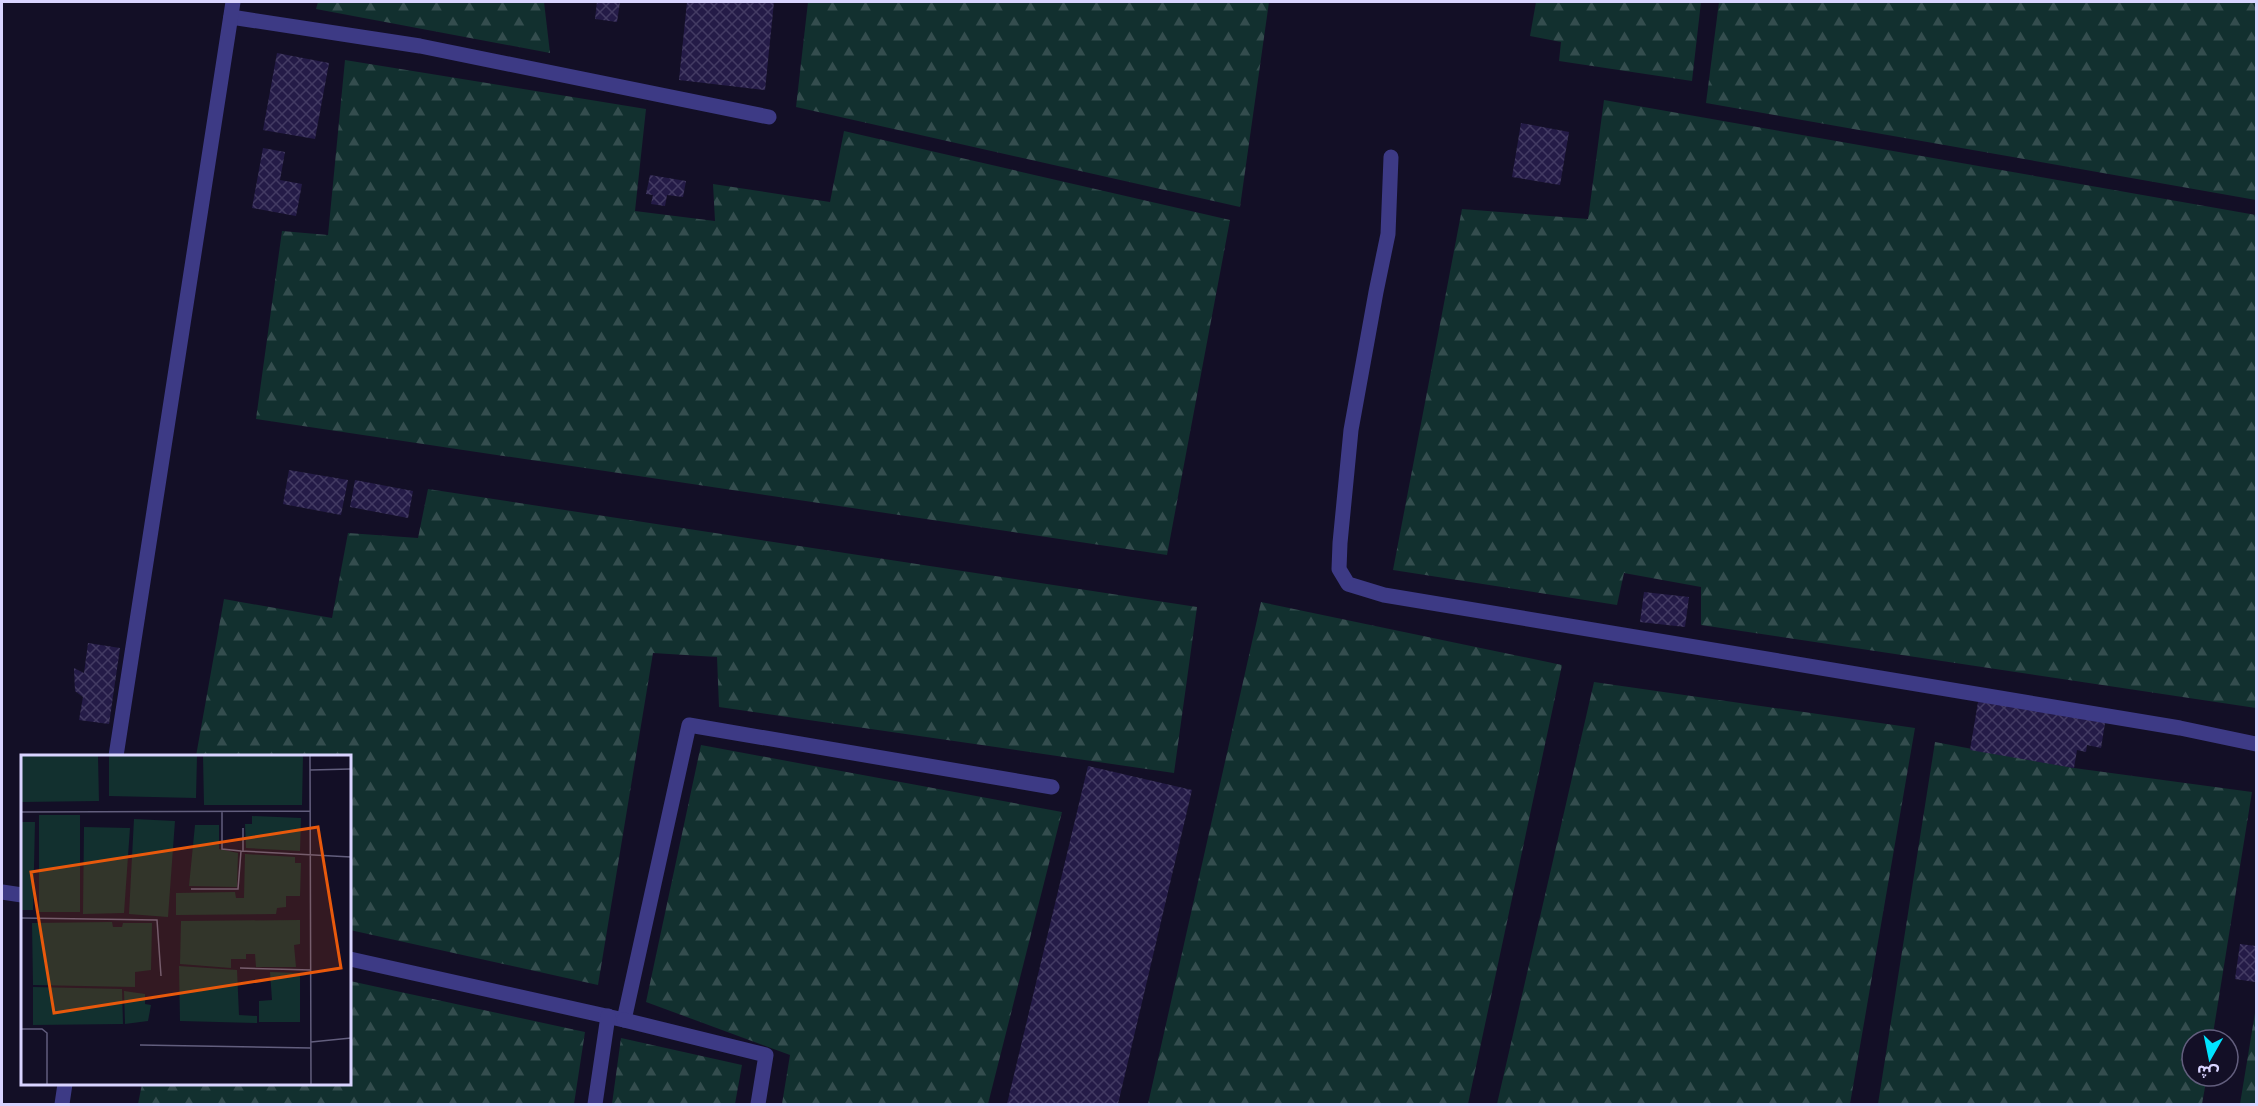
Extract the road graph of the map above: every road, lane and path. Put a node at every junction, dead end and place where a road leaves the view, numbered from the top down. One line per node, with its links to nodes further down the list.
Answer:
1 (233, 2): 2 (street)
2 (231, 17): 3 (street); 6 (street)
3 (769, 117)
4 (1391, 157): 5 (street)
5 (2256, 744)
6 (116, 755)
7 (1053, 787): 12 (street)
8 (2, 892): 9 (street)
9 (21, 895)
10 (351, 959): 11 (street)
11 (608, 1017): 12 (street); 15 (street)
12 (624, 1020): 16 (street)
13 (65, 1085): 14 (street)
14 (62, 1104)
15 (595, 1104)
16 (758, 1104)

